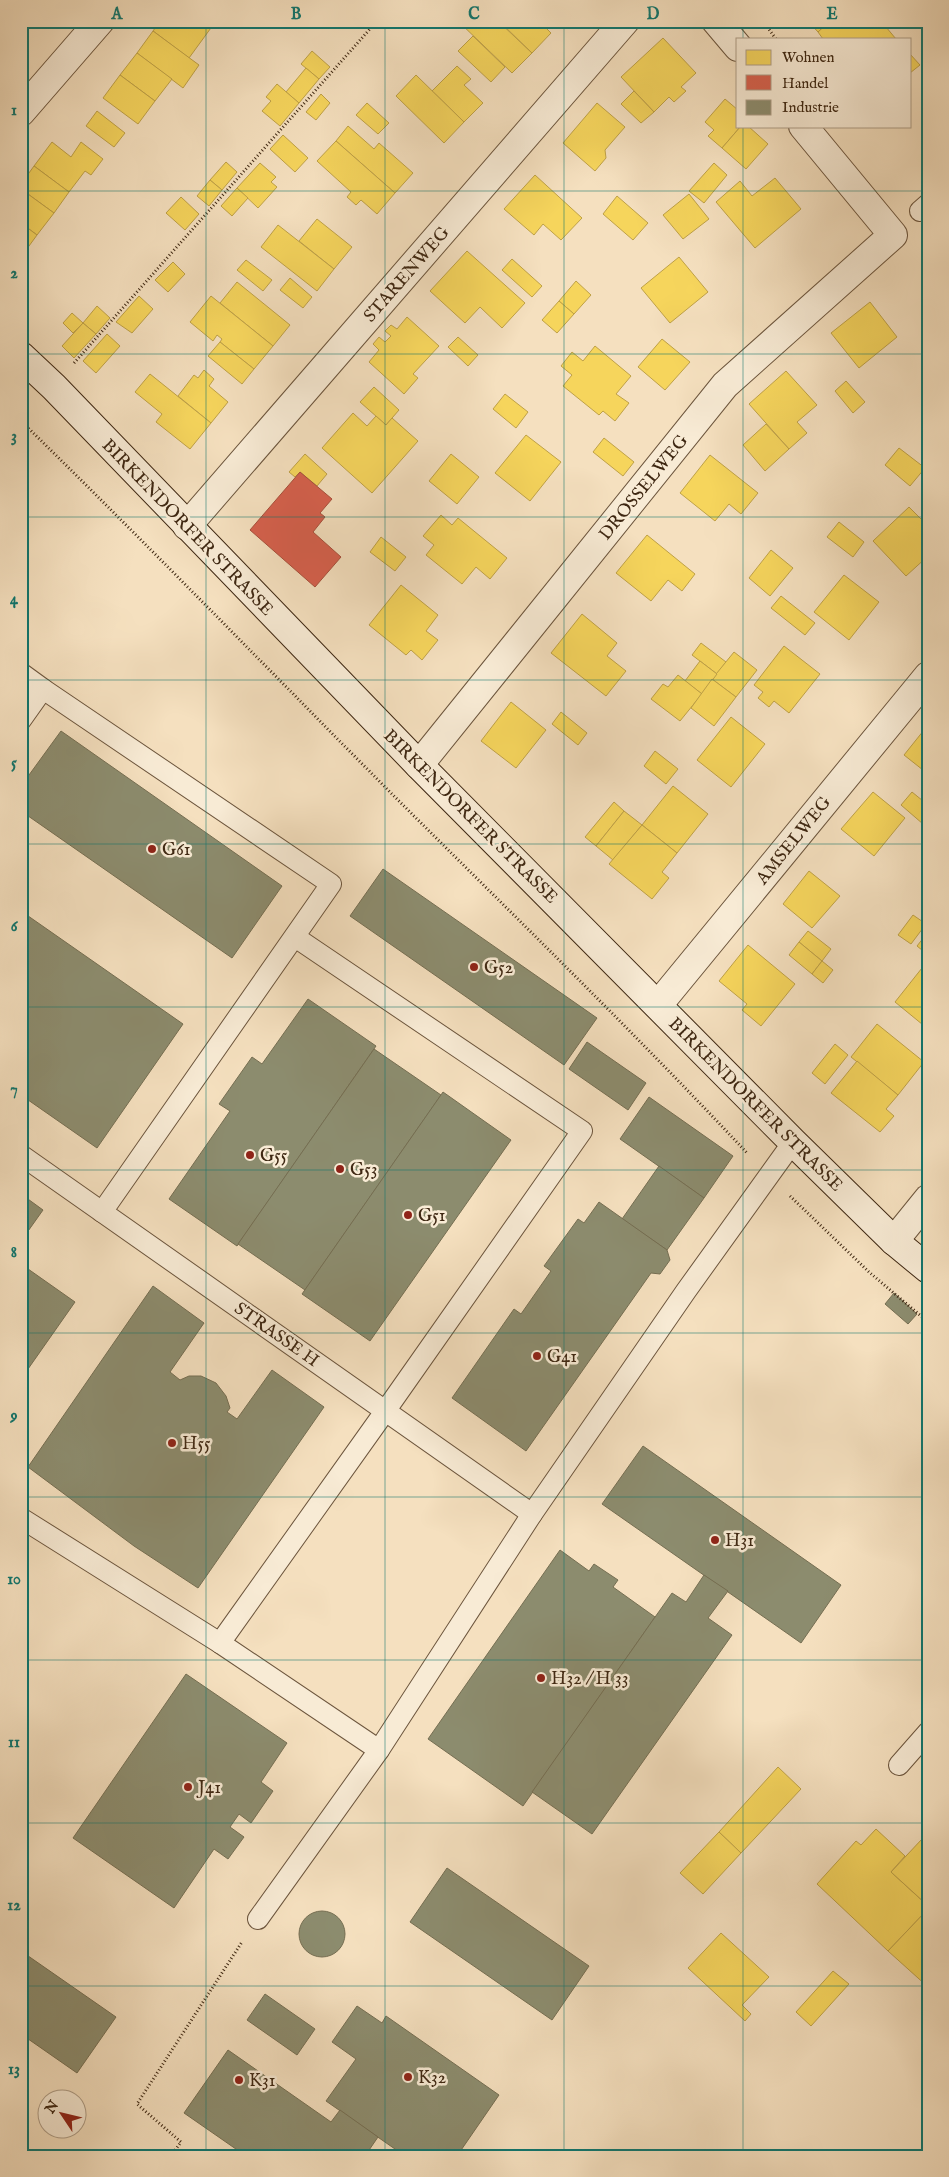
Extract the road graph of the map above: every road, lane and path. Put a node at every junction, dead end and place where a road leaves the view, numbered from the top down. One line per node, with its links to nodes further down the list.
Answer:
1 (100, 21): 8 (street)
2 (377, 21): 11 (path)
3 (625, 21): 13 (street, STARENWEG)
4 (716, 21): 7 (street)
5 (763, 21): 6 (path)
6 (775, 38)
7 (736, 45)
8 (21, 112)
9 (805, 128): 18 (street, DROSSELWEG)
10 (21, 356): 11 (street, BIRKENDORFER STRASSE)
11 (54, 387): 13 (street, BIRKENDORFER STRASSE)
12 (21, 421): 23 (path)
13 (186, 526): 18 (street, BIRKENDORFER STRASSE)
14 (21, 673): 16 (lane)
15 (928, 676): 20 (street, AMSELWEG)
16 (43, 689): 17 (lane); 19 (lane)
17 (21, 720)
18 (419, 765): 20 (street, BIRKENDORFER STRASSE)
19 (295, 937): 25 (lane); 29 (lane)
20 (658, 1005): 21 (street, BIRKENDORFER STRASSE)
21 (793, 1142): 23 (lane); 26 (street, BIRKENDORFER STRASSE)
22 (21, 1155): 25 (lane, STRASSE H)
23 (768, 1176): 28 (path); 30 (lane)
24 (928, 1199): 26 (street)
25 (102, 1212): 29 (lane, STRASSE H)
26 (894, 1241): 27 (street, BIRKENDORFER STRASSE)
27 (928, 1269)
28 (928, 1322)
29 (386, 1410): 30 (lane, STRASSE H); 32 (lane)
30 (532, 1514): 34 (lane)
31 (21, 1518): 32 (lane)
32 (220, 1642): 34 (lane)
33 (928, 1732): 35 (lane)
34 (379, 1750): 36 (lane)
35 (899, 1765)
36 (258, 1919): 37 (path)
37 (171, 2156)

